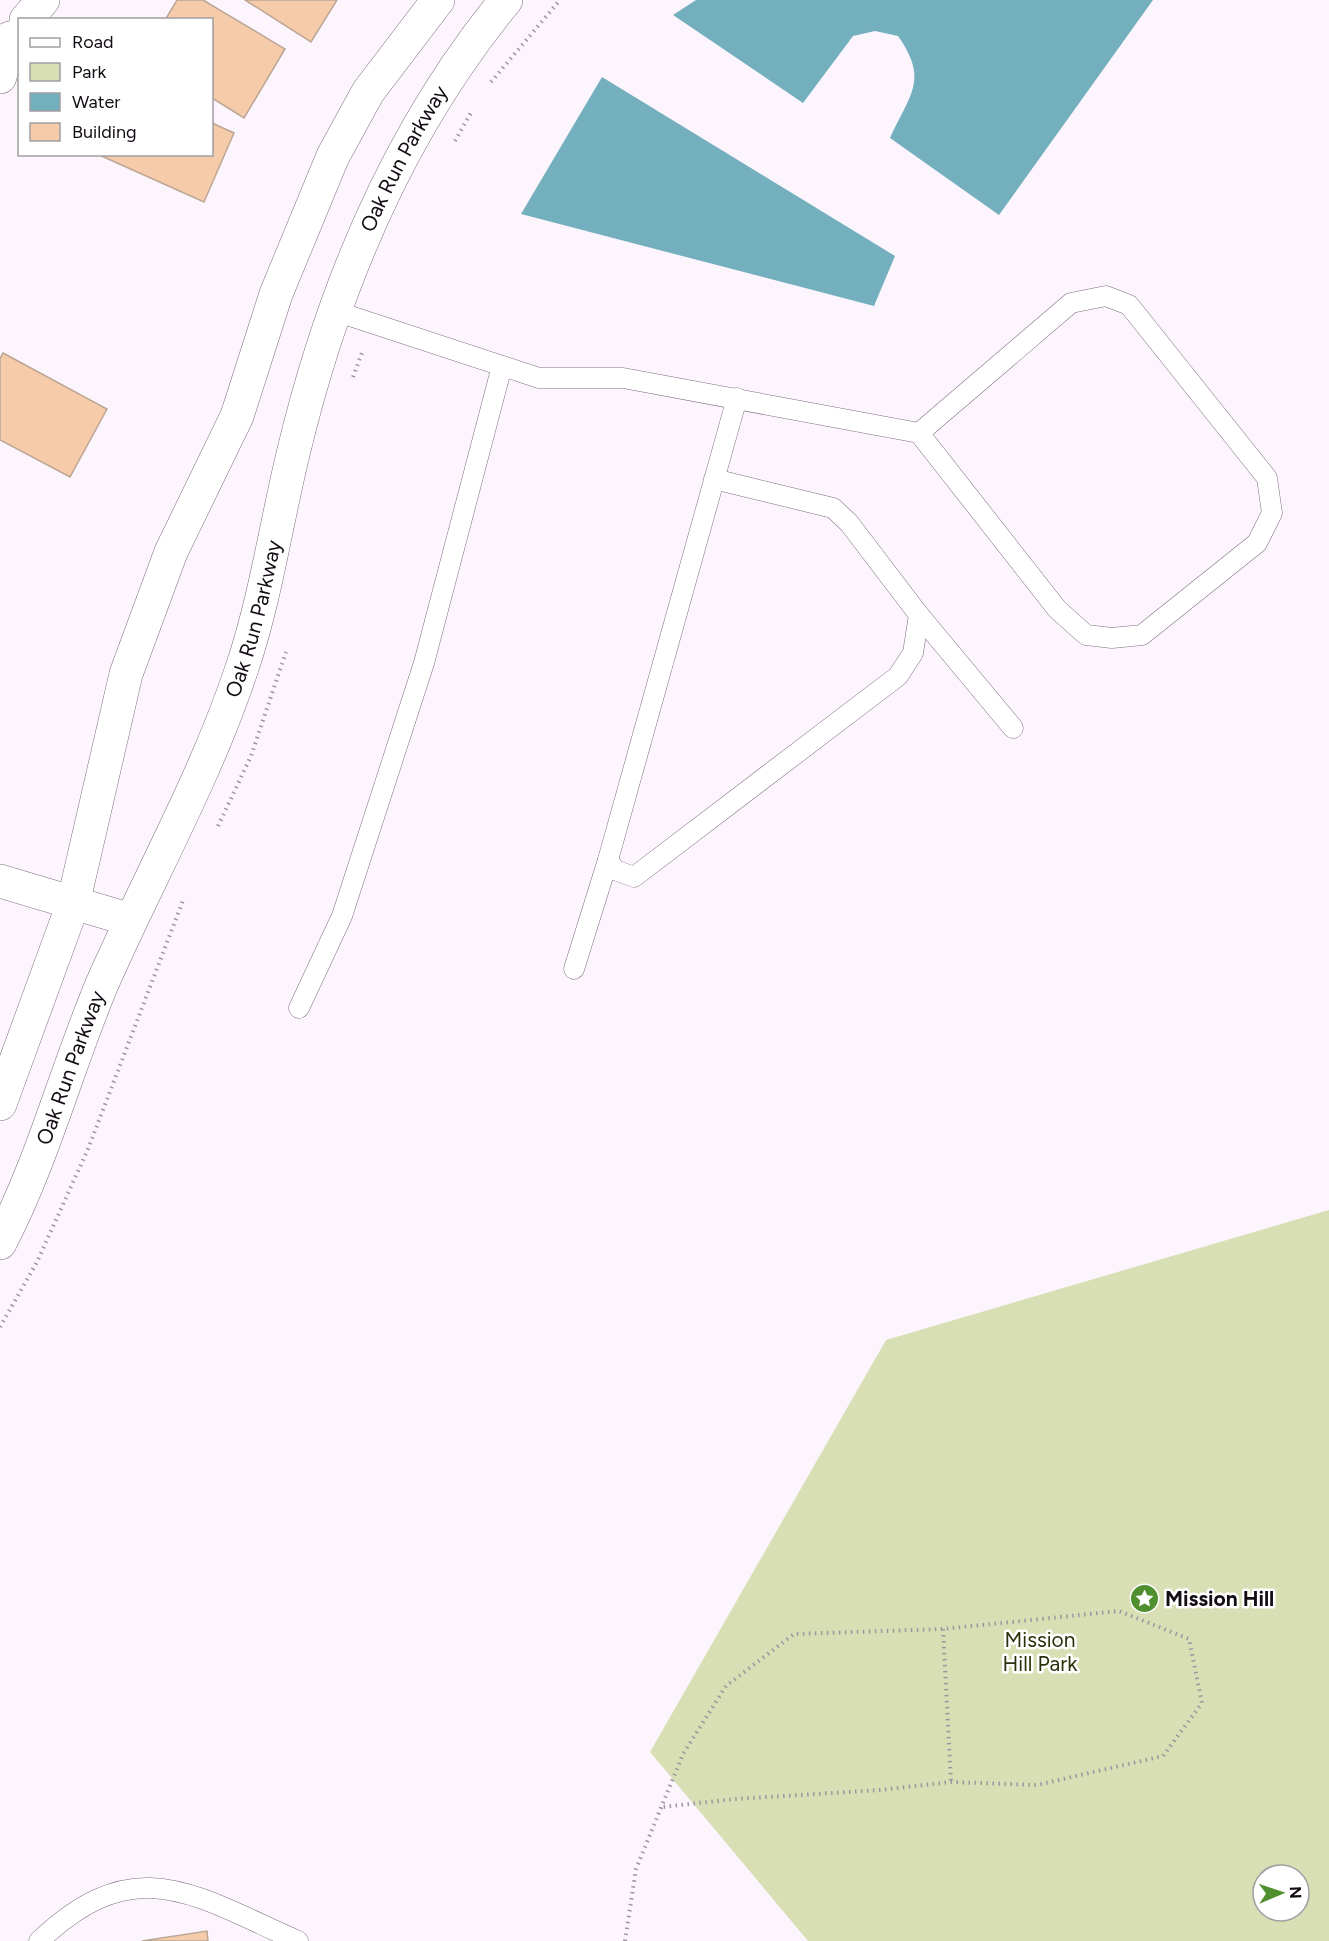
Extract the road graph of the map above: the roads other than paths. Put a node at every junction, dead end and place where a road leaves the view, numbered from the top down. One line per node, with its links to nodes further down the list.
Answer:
1 (43, 0): 4 (street)
2 (438, 0): 16 (street)
3 (506, 0): 7 (street, Oak Run Parkway)
4 (27, 18)
5 (14, 32): 6 (street)
6 (0, 77)
7 (335, 311): 8 (lane); 17 (street, Oak Run Parkway)
8 (502, 366): 9 (lane); 19 (lane)
9 (737, 398): 10 (lane); 11 (lane)
10 (919, 433): 10 (lane)
11 (714, 479): 12 (lane); 14 (lane)
12 (919, 615): 13 (lane); 14 (lane)
13 (1013, 728)
14 (608, 860): 18 (lane)
15 (0, 881): 16 (street)
16 (73, 904): 17 (street); 20 (street)
17 (131, 920): 21 (street, Oak Run Parkway)
18 (574, 969)
19 (299, 1008)
20 (0, 1104)
21 (0, 1243)
22 (39, 1941): 23 (lane)
23 (298, 1941)

